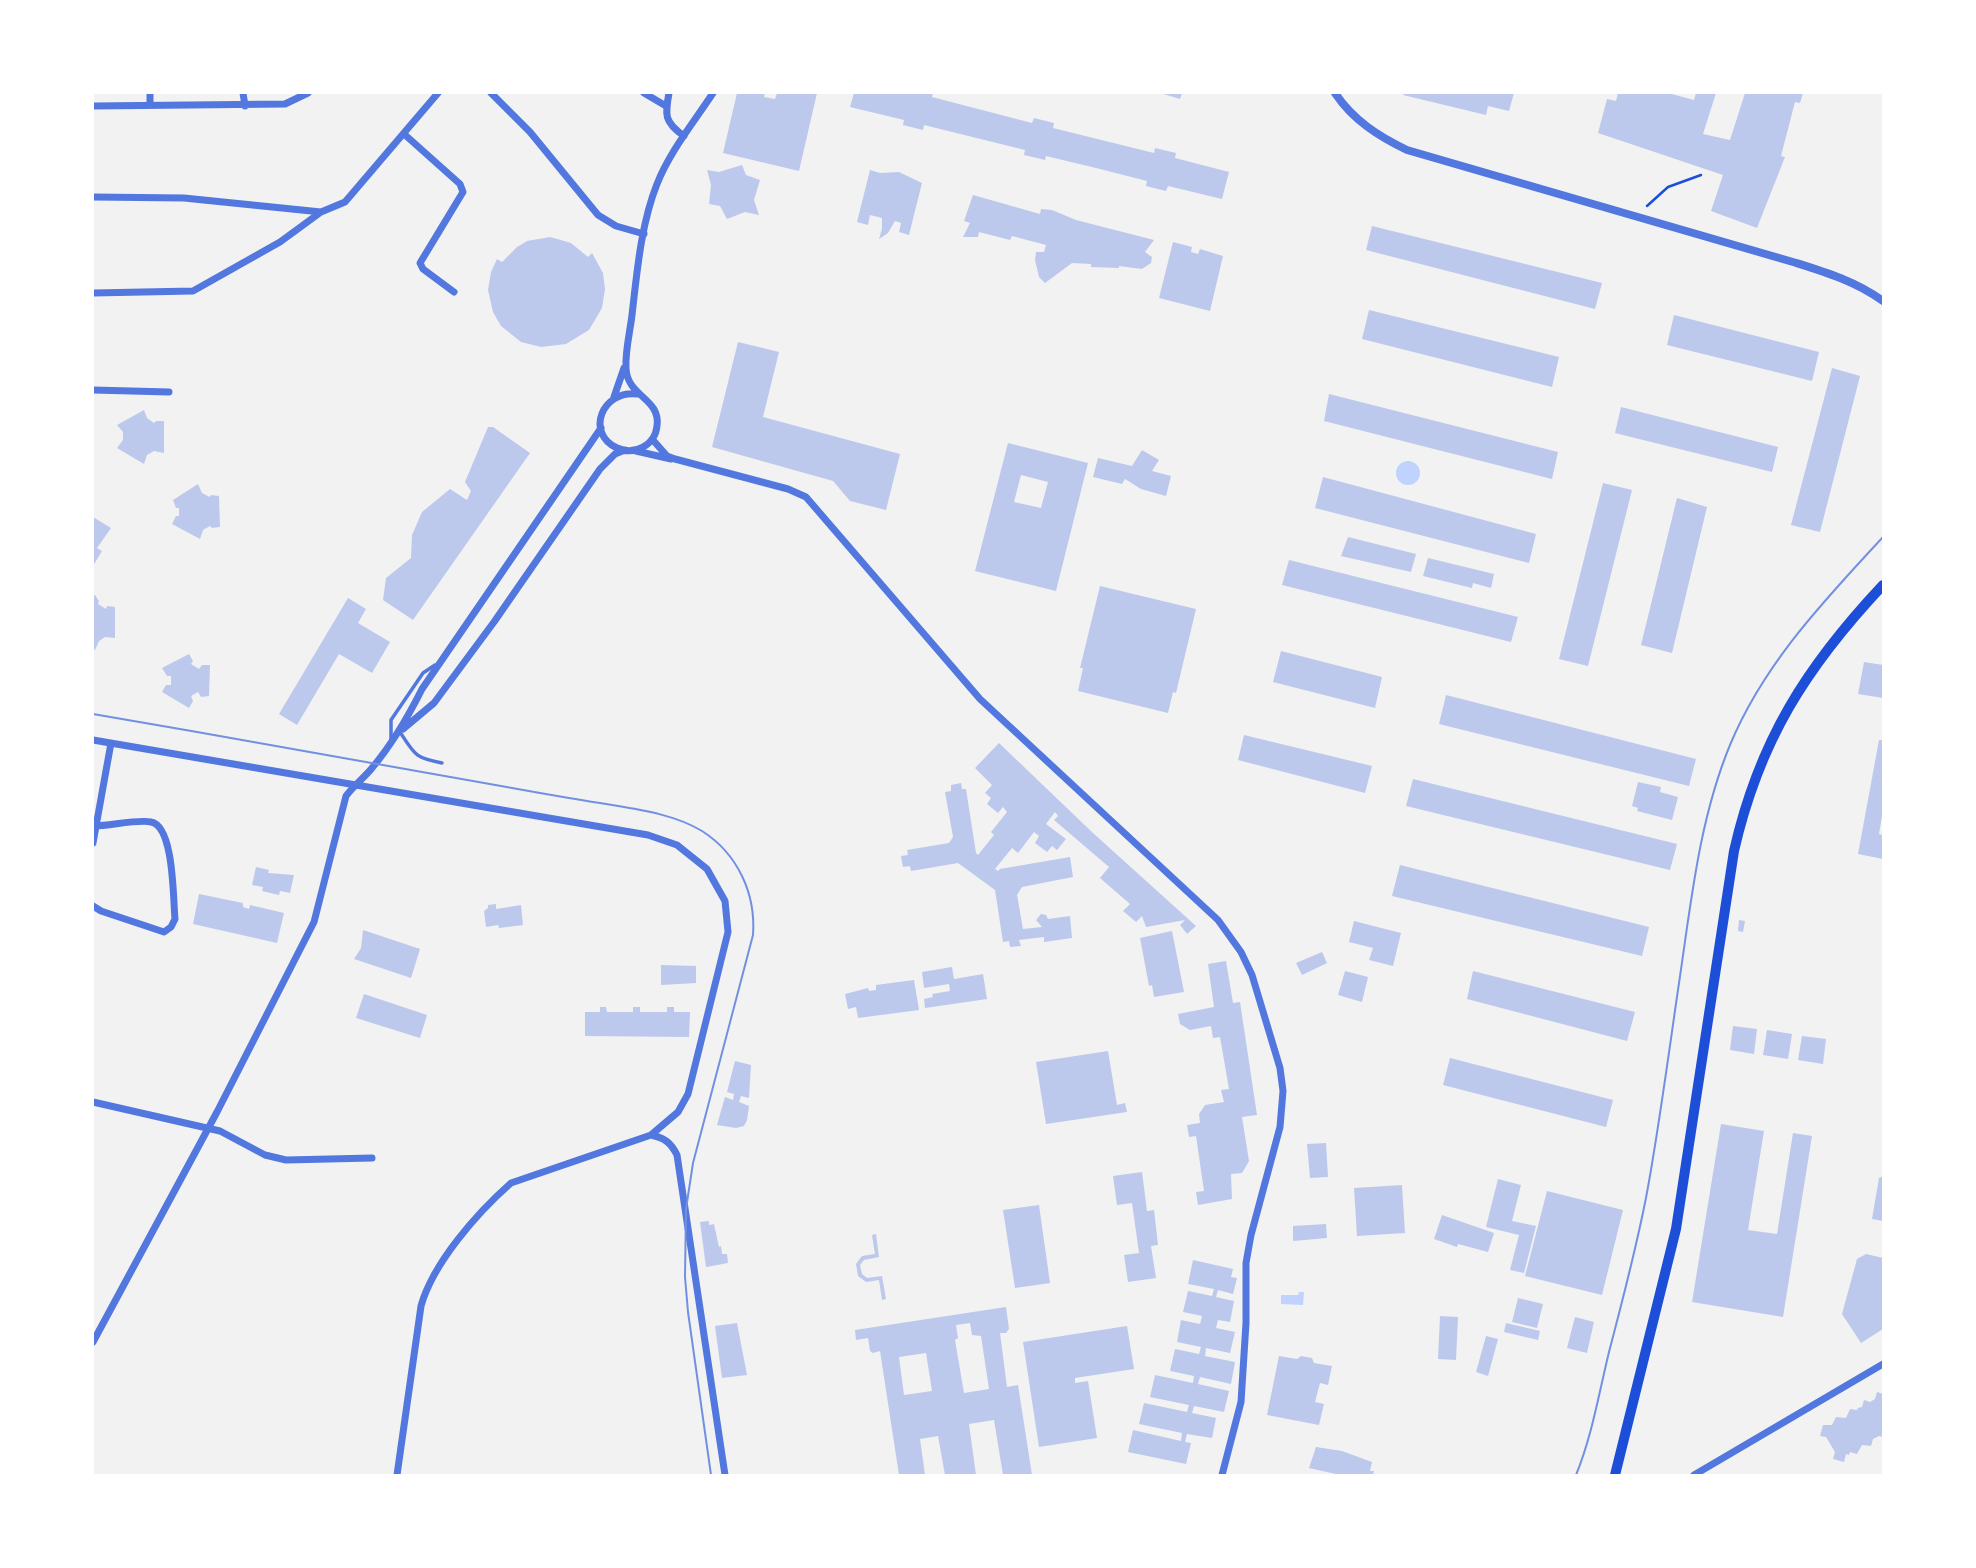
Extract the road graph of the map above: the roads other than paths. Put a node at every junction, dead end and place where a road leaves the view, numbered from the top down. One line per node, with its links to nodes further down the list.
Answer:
1 (150, 93): 10 (street)
2 (243, 93): 12 (street)
3 (307, 93): 12 (street)
4 (438, 93): 14 (street)
5 (491, 93): 18 (street)
6 (645, 93): 13 (street)
7 (669, 93): 13 (street)
8 (713, 93): 15 (street)
9 (1335, 93): 21 (street)
10 (150, 104): 11 (street); 12 (street)
11 (93, 106)
12 (245, 106)
13 (666, 106): 15 (street)
14 (404, 134): 17 (street); 19 (street)
15 (684, 136): 18 (street)
16 (93, 197): 17 (street)
17 (321, 212): 20 (street)
18 (644, 234): 22 (street)
19 (454, 292)
20 (93, 293)
21 (1883, 301)
22 (626, 365): 25 (street); 26 (street)
23 (93, 390): 24 (street)
24 (169, 393)
25 (637, 394): 26 (street); 28 (street)
26 (614, 397): 27 (street)
27 (601, 428): 29 (street); 33 (street)
28 (652, 439): 30 (street); 31 (street)
29 (625, 450): 30 (street); 34 (street)
30 (635, 450): 31 (street)
31 (675, 459): 51 (street)
32 (1883, 586): 52 (main road)
33 (442, 660): 34 (street); 37 (lane)
34 (400, 732): 37 (street); 38 (lane)
35 (93, 740): 36 (street)
36 (111, 743): 39 (street); 40 (street)
37 (391, 743): 39 (street)
38 (442, 763)
39 (355, 784): 44 (street); 45 (street)
40 (96, 826): 41 (street); 42 (street)
41 (93, 844)
42 (93, 906)
43 (93, 1102): 44 (street)
44 (208, 1128): 46 (street); 47 (street)
45 (651, 1135): 49 (street); 50 (street)
46 (372, 1158)
47 (93, 1342)
48 (1883, 1364): 53 (street)
49 (397, 1475)
50 (725, 1475)
51 (1222, 1475)
52 (1615, 1475)
53 (1694, 1475)

